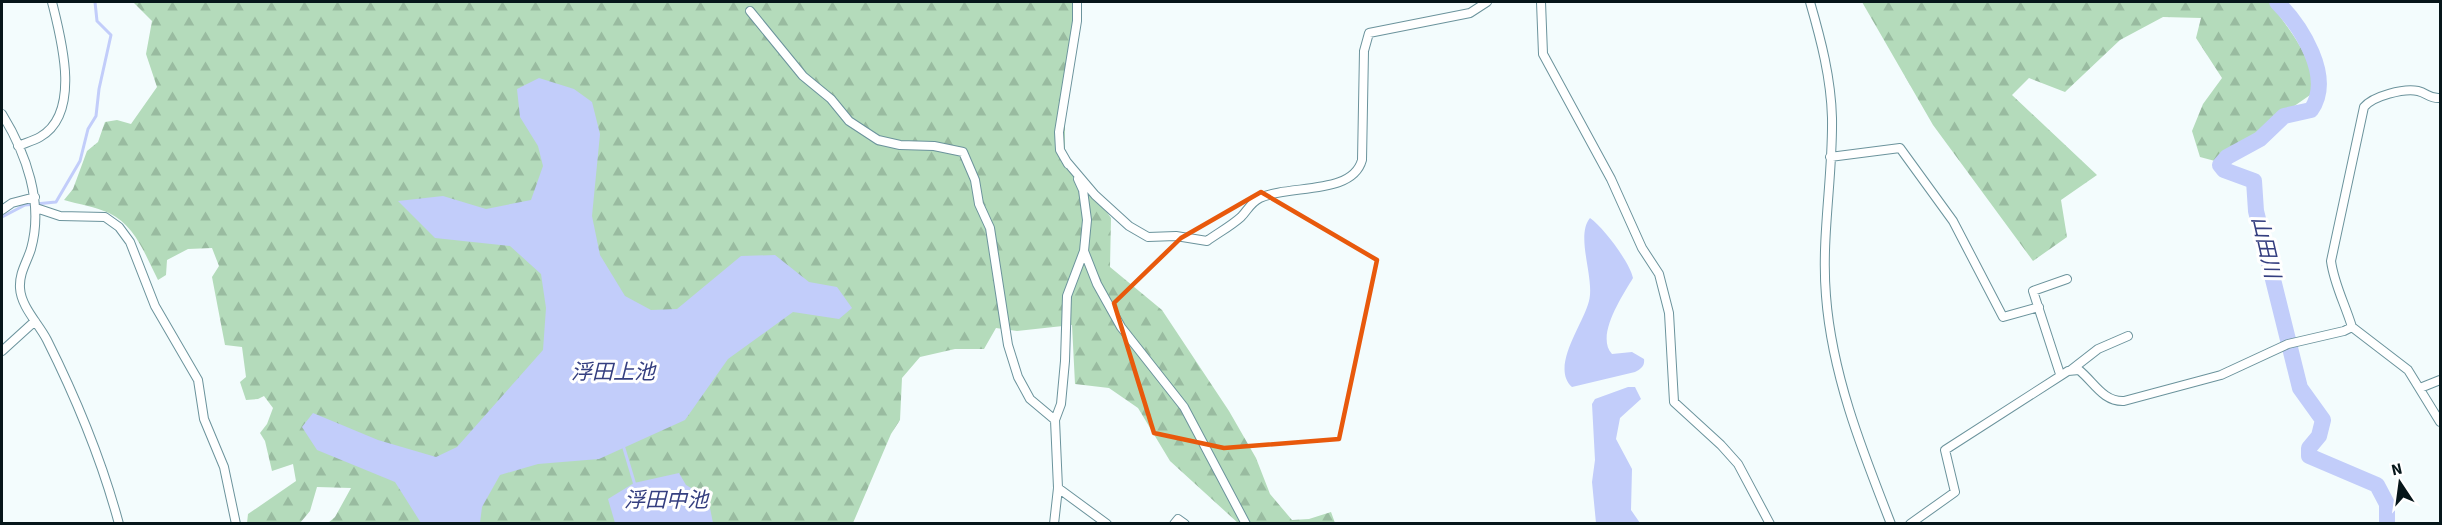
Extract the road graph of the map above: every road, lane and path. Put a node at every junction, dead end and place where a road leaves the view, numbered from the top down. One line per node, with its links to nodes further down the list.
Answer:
1 (52, 2): 9 (street)
2 (1077, 2): 11 (street)
3 (1487, 2): 11 (street)
4 (1541, 2): 36 (street)
5 (1810, 2): 10 (street)
6 (750, 11): 25 (street)
7 (2440, 98): 18 (street)
8 (2, 114): 9 (street)
9 (18, 146): 12 (street)
10 (1830, 158): 16 (street); 37 (street)
11 (1067, 162): 14 (street)
12 (36, 205): 13 (street); 17 (street); 30 (street)
13 (2, 210)
14 (1084, 251): 25 (street); 35 (street)
15 (2067, 279): 16 (street)
16 (2038, 307): 22 (street)
17 (35, 321): 20 (street); 29 (street)
18 (2352, 327): 21 (street); 24 (street)
19 (2128, 336): 21 (street)
20 (2, 351)
21 (2069, 370): 22 (street)
22 (2060, 374): 38 (street)
23 (2440, 380): 24 (street)
24 (2420, 388): 26 (street)
25 (1055, 420): 27 (street)
26 (2440, 422)
27 (1058, 488): 28 (street); 31 (street)
28 (1096, 519): 32 (street)
29 (119, 524)
30 (236, 524)
31 (1054, 524)
32 (1107, 524)
33 (1174, 524): 34 (street)
34 (1185, 524)
35 (1246, 524)
36 (1770, 524)
37 (1891, 524)
38 (1910, 524)

